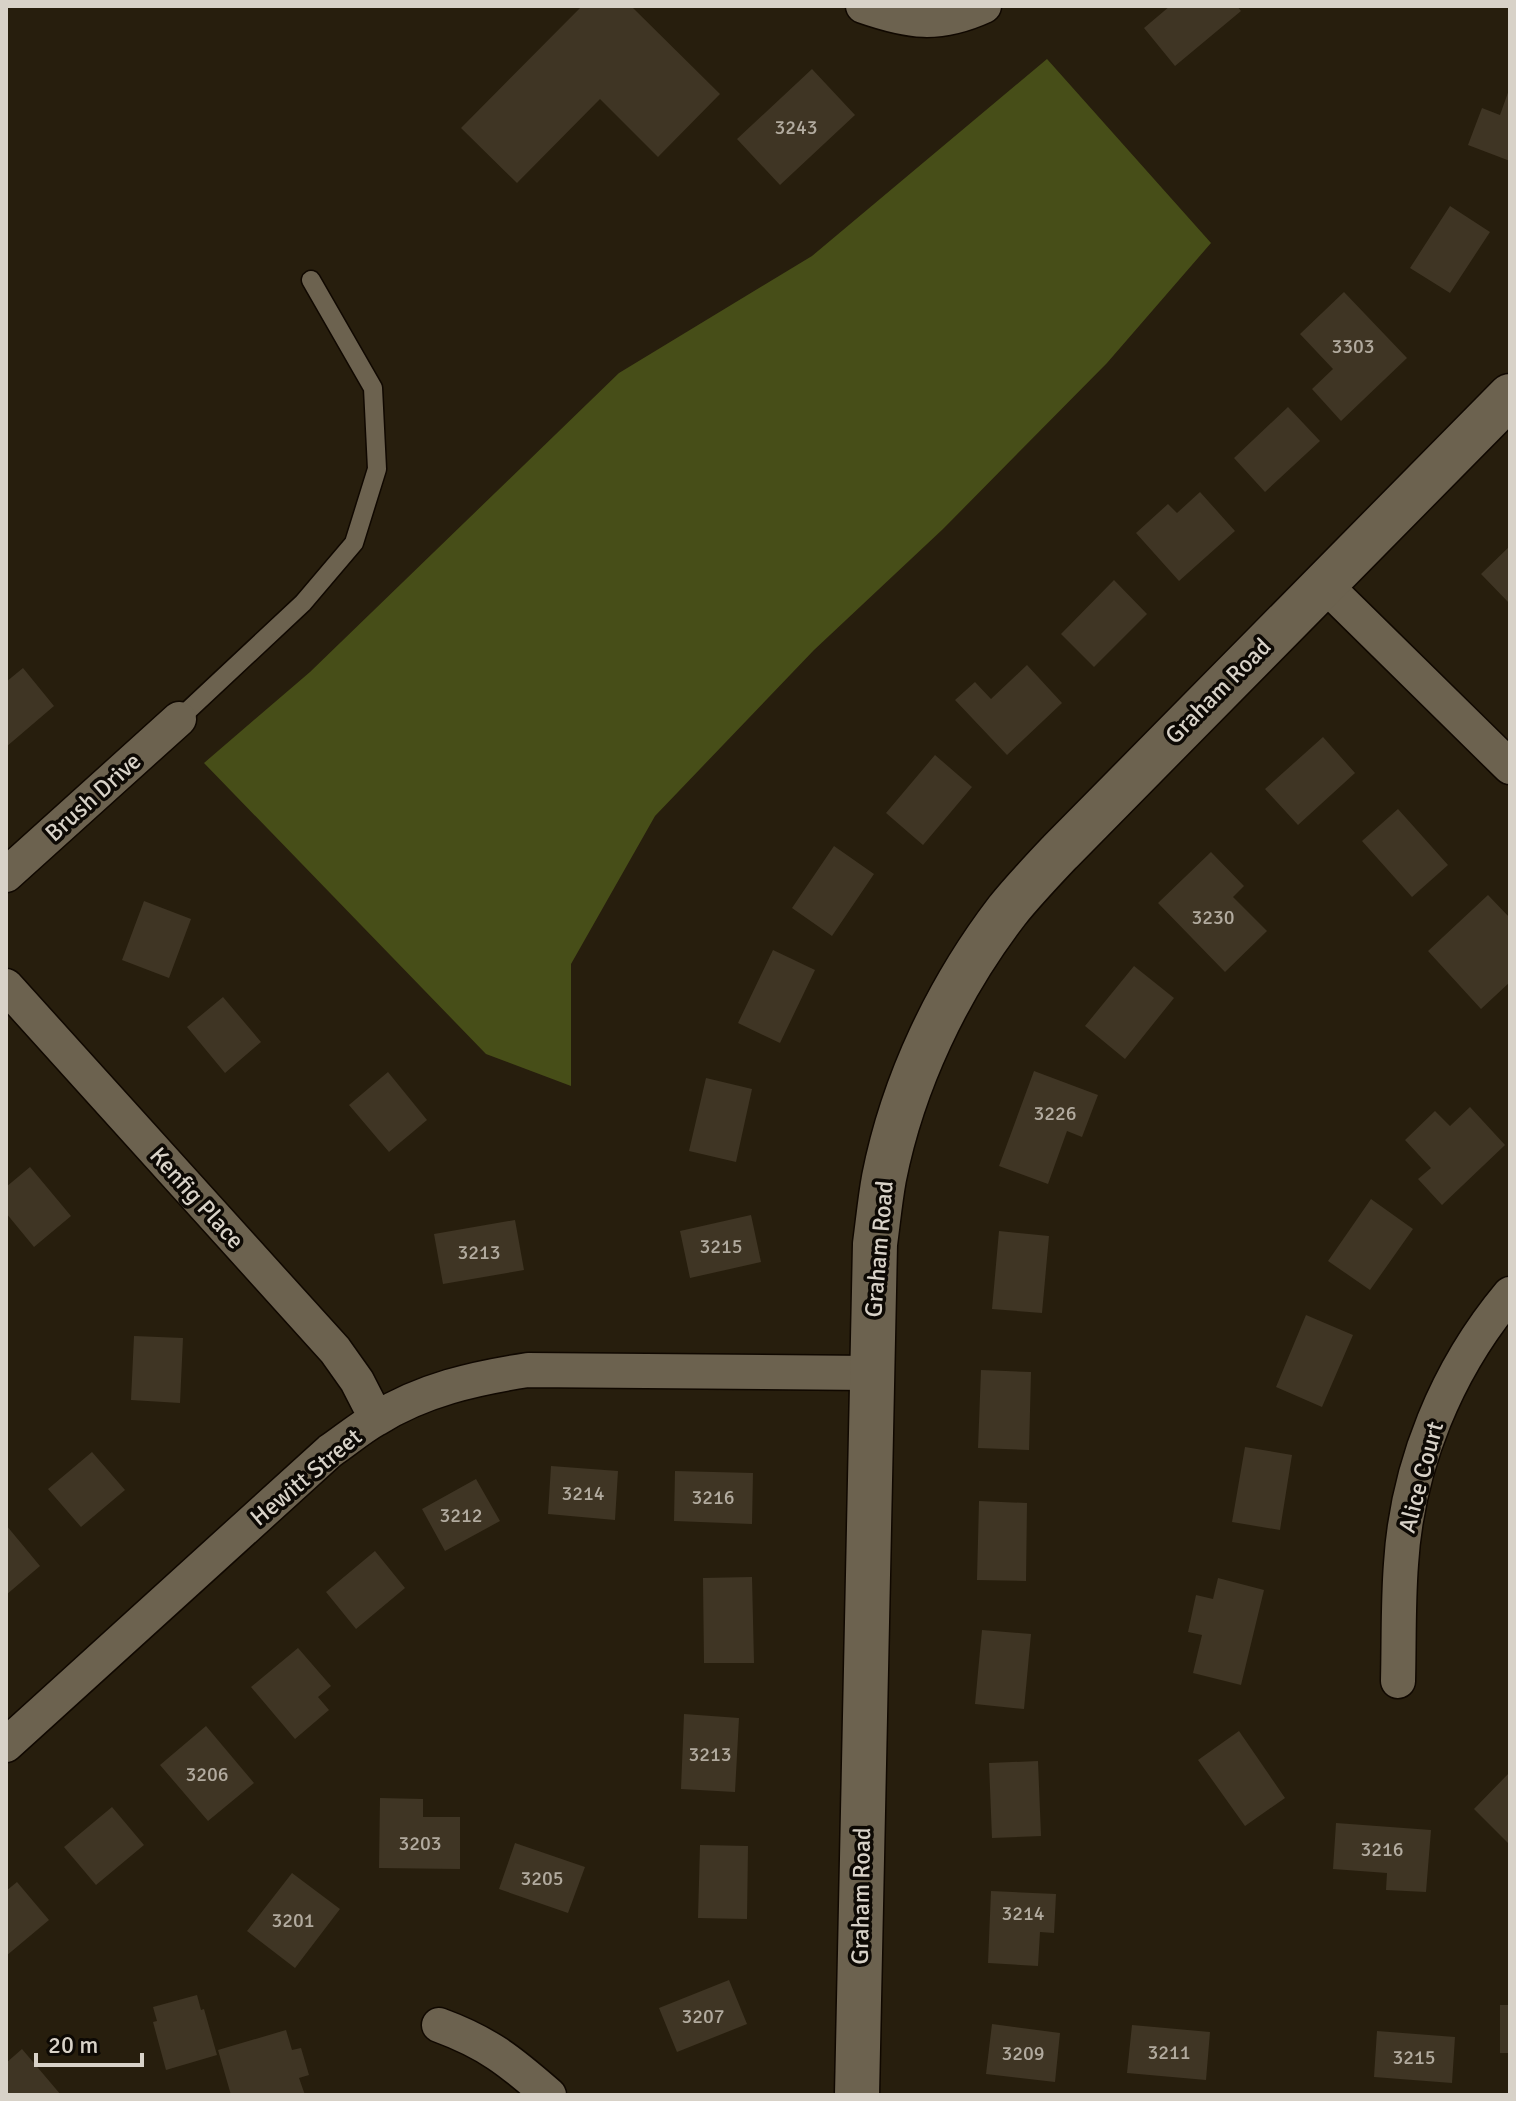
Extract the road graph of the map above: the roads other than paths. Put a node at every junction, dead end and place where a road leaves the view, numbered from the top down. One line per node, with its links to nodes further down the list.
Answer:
1 (863, 6): 2 (street)
2 (984, 6)
3 (311, 280): 6 (lane)
4 (1510, 396): 5 (street, Graham Road)
5 (1324, 584): 7 (street); 11 (street, Graham Road)
6 (179, 719): 8 (street, Brush Drive)
7 (1510, 767)
8 (6, 875)
9 (6, 986): 12 (street, Kenfig Place)
10 (1510, 1294): 13 (street, Alice Court)
11 (871, 1373): 12 (street, Hewitt Street); 17 (street, Graham Road)
12 (376, 1418): 14 (street, Hewitt Street)
13 (1398, 1681)
14 (6, 1745)
15 (439, 2025): 16 (street)
16 (549, 2095)
17 (857, 2095)

